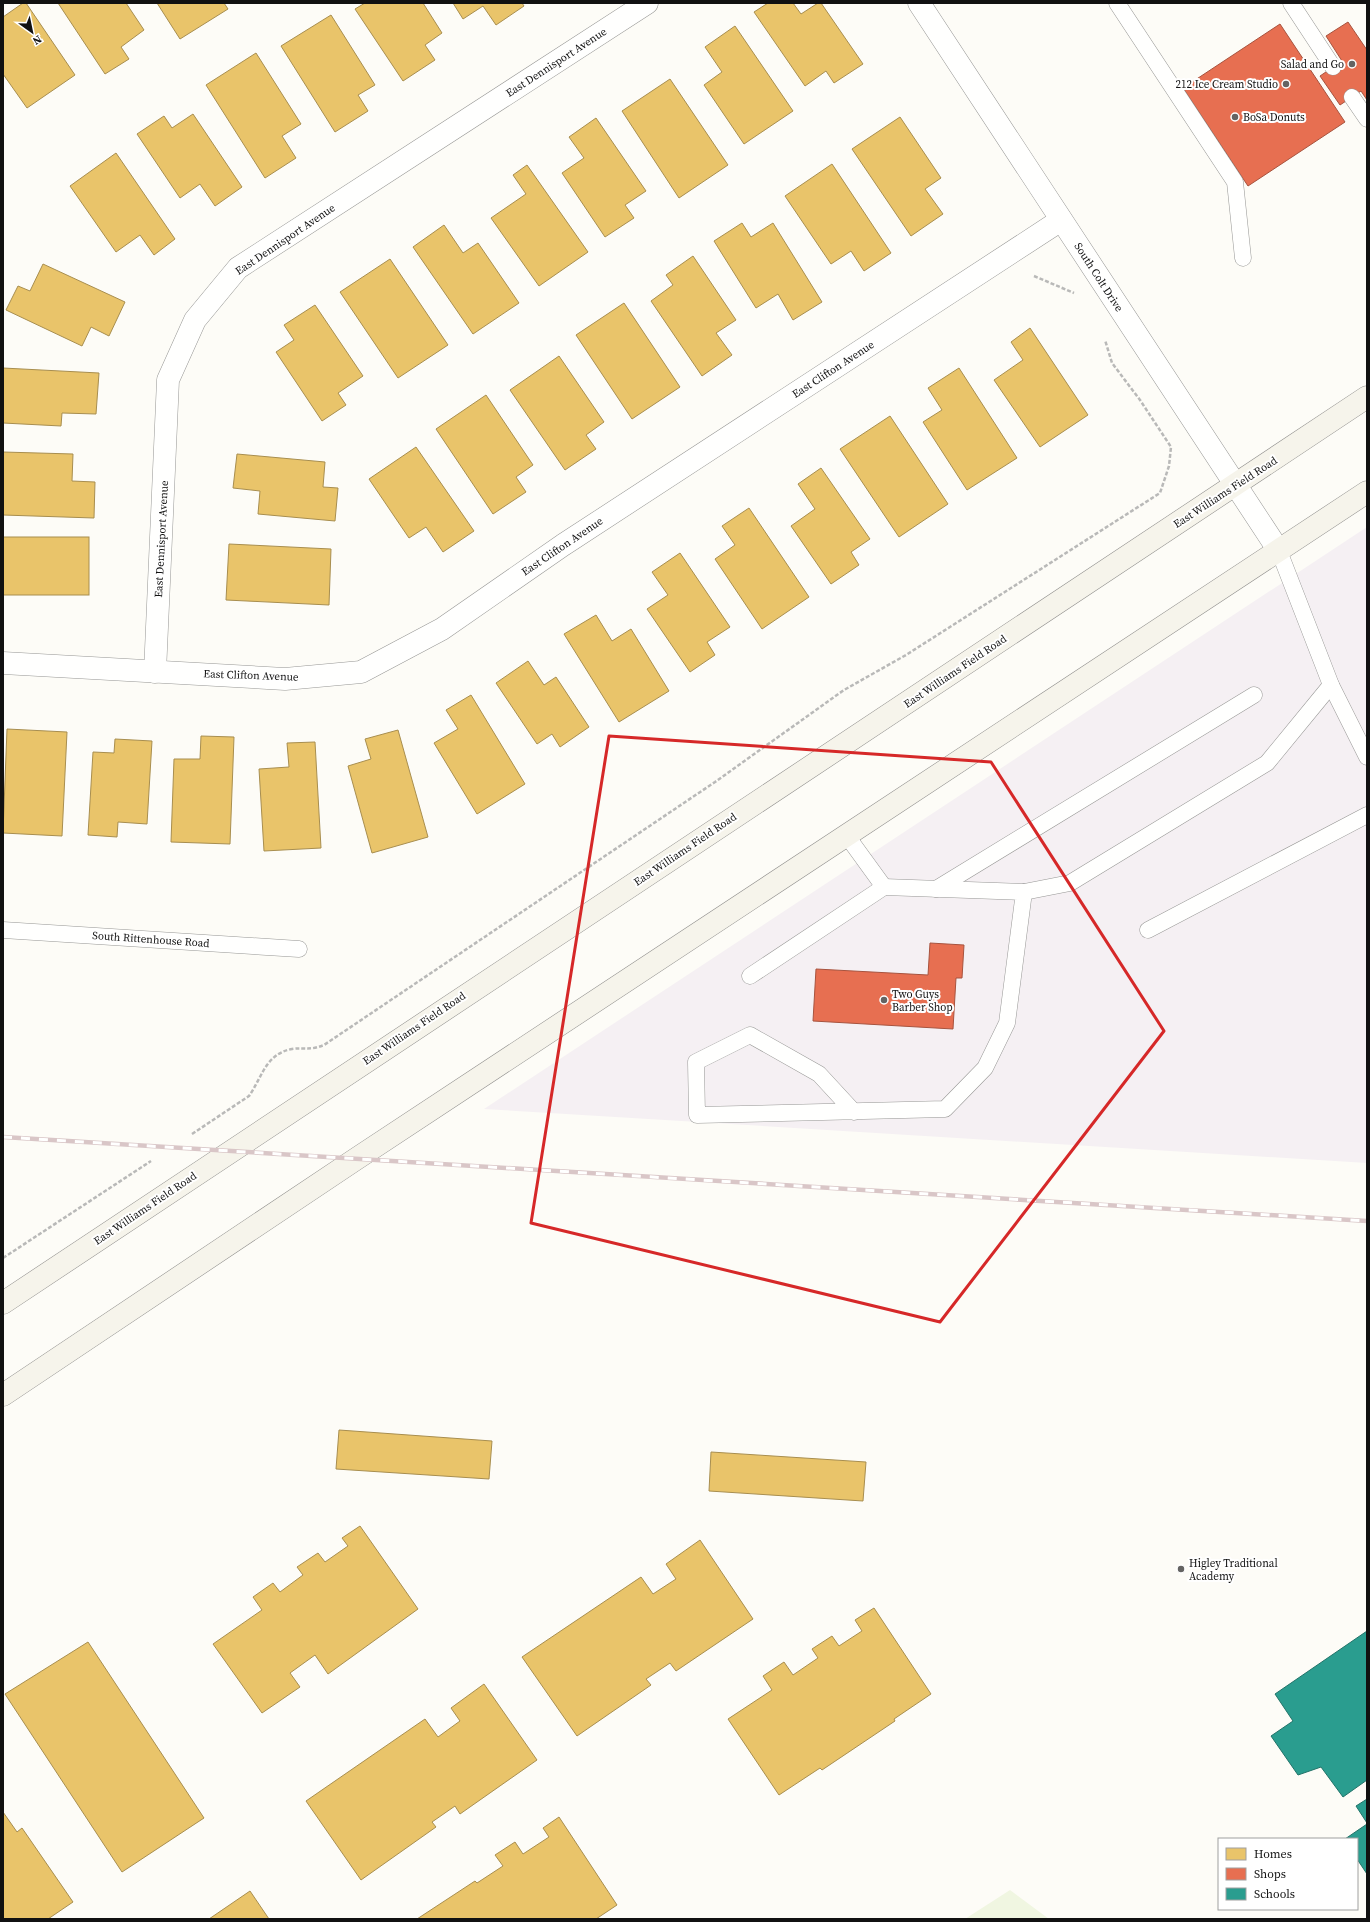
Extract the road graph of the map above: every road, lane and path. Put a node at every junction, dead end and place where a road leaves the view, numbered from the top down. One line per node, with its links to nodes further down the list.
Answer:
1 (647, 3): 18 (street, East Dennisport Avenue)
2 (919, 3): 8 (street, South Colt Drive)
3 (1117, 3): 9 (lane)
4 (1291, 3): 5 (lane)
5 (1333, 67)
6 (1352, 97): 7 (lane)
7 (1367, 119)
8 (1061, 220): 14 (street, South Colt Drive); 18 (street, East Clifton Avenue)
9 (1243, 258)
10 (1034, 276): 11 (path)
11 (1077, 298)
12 (1103, 334): 32 (path)
13 (1367, 397): 14 (main road, East Williams Field Road)
14 (1234, 485): 16 (street, South Colt Drive); 35 (main road, East Williams Field Road)
15 (1367, 492): 16 (main road)
16 (1279, 551): 19 (lane); 23 (main road)
17 (3, 663): 18 (street, East Clifton Avenue)
18 (155, 672)
19 (1331, 685): 21 (lane); 26 (lane)
20 (1254, 695): 25 (lane)
21 (1367, 757)
22 (1367, 815): 28 (lane)
23 (847, 836): 24 (lane); 36 (main road)
24 (884, 887): 25 (lane); 30 (lane)
25 (936, 889): 26 (lane)
26 (1024, 892): 31 (lane)
27 (3, 930): 29 (lane, South Rittenhouse Road)
28 (1148, 930)
29 (299, 949)
30 (750, 976)
31 (854, 1112): 31 (lane)
32 (192, 1134)
33 (151, 1161): 34 (path)
34 (3, 1258)
35 (3, 1303)
36 (3, 1395)

